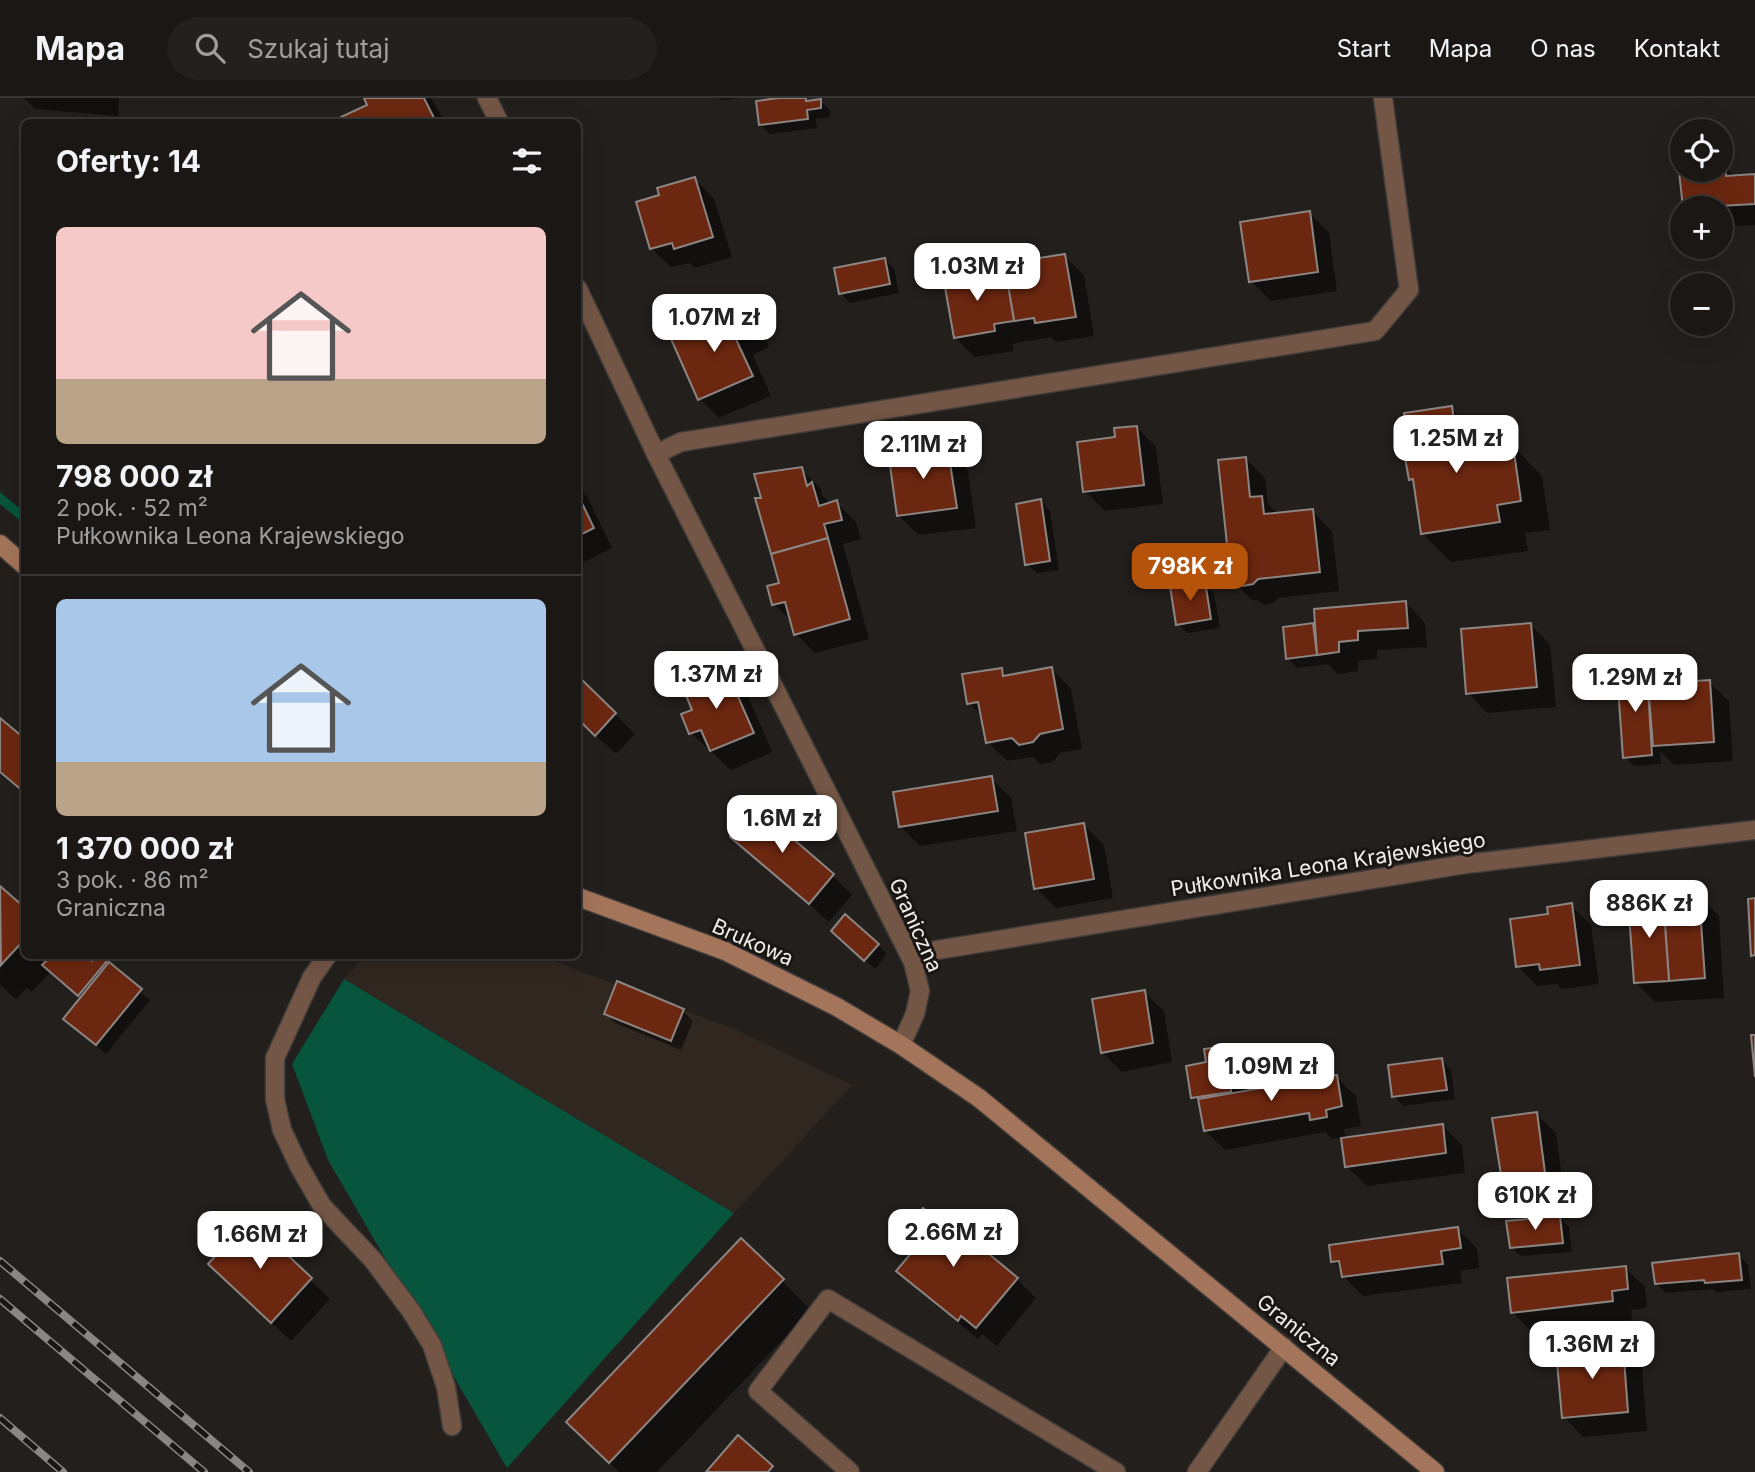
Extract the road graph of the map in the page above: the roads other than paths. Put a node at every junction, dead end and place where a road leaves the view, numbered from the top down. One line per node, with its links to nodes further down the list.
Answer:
1 (487, 98): 3 (street)
2 (1383, 98): 5 (street)
3 (498, 119)
4 (581, 295): 5 (street, Graniczna)
5 (656, 454): 11 (street, Graniczna)
6 (0, 544): 7 (street)
7 (21, 562)
8 (1755, 831): 11 (street, Pułkownika Leona Krajewskiego)
9 (581, 898): 12 (street, Brukowa)
10 (325, 959): 14 (street)
11 (913, 962): 12 (street, Graniczna)
12 (901, 1045): 13 (street, Graniczna)
13 (1284, 1347): 17 (street); 18 (street, Graniczna)
14 (452, 1426)
15 (849, 1472): 16 (street)
16 (1116, 1472)
17 (1197, 1472)
18 (1435, 1472)

